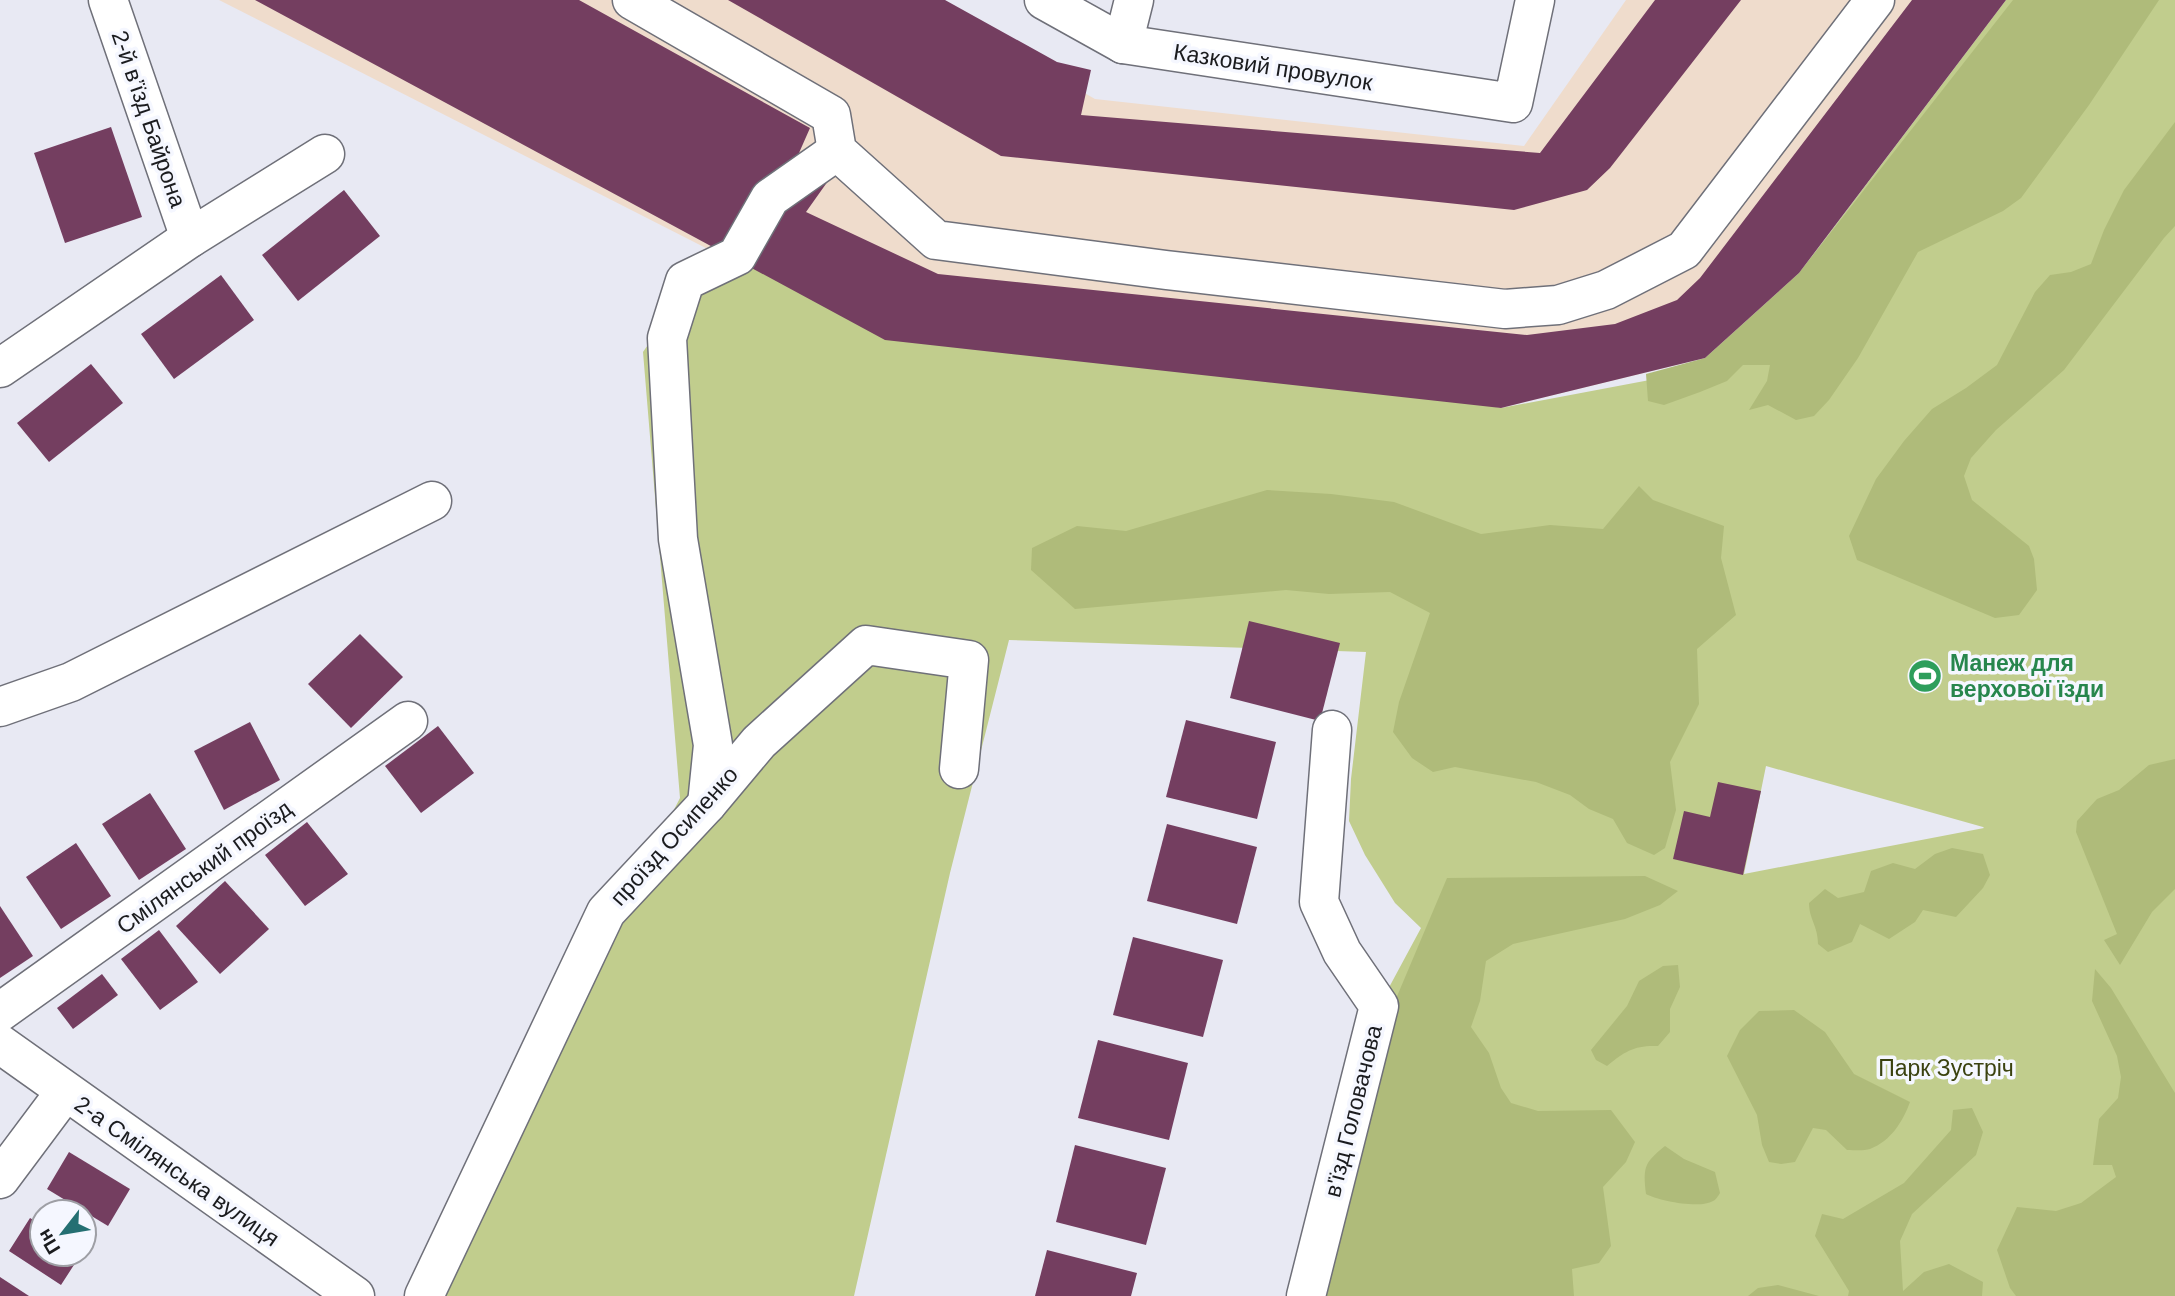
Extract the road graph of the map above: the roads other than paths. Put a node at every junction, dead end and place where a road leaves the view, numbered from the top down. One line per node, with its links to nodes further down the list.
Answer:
1 (108, 0): 10 (street, 2-й в’їзд Байрона)
2 (632, 0): 8 (street)
3 (1044, 0): 7 (street, Казковий провулок)
4 (1134, 0): 7 (street)
5 (1535, 0): 7 (street, Казковий провулок)
6 (1875, 0): 8 (street)
7 (1123, 44)
8 (837, 151): 17 (street)
9 (325, 154): 10 (street)
10 (190, 238): 11 (street)
11 (0, 368)
12 (432, 500): 13 (street)
13 (0, 707)
14 (408, 721): 18 (street, Смілянський проїзд)
15 (1332, 730): 24 (street, в'їзд Головачова)
16 (959, 769): 17 (street, проїзд Осипенко)
17 (706, 804): 23 (street, проїзд Осипенко)
18 (0, 1012)
19 (0, 1044): 20 (street, 2-а Смілянська вулиця)
20 (65, 1092): 21 (street); 22 (street, 2-а Смілянська вулиця)
21 (0, 1179)
22 (355, 1296)
23 (424, 1296)
24 (1306, 1296)

